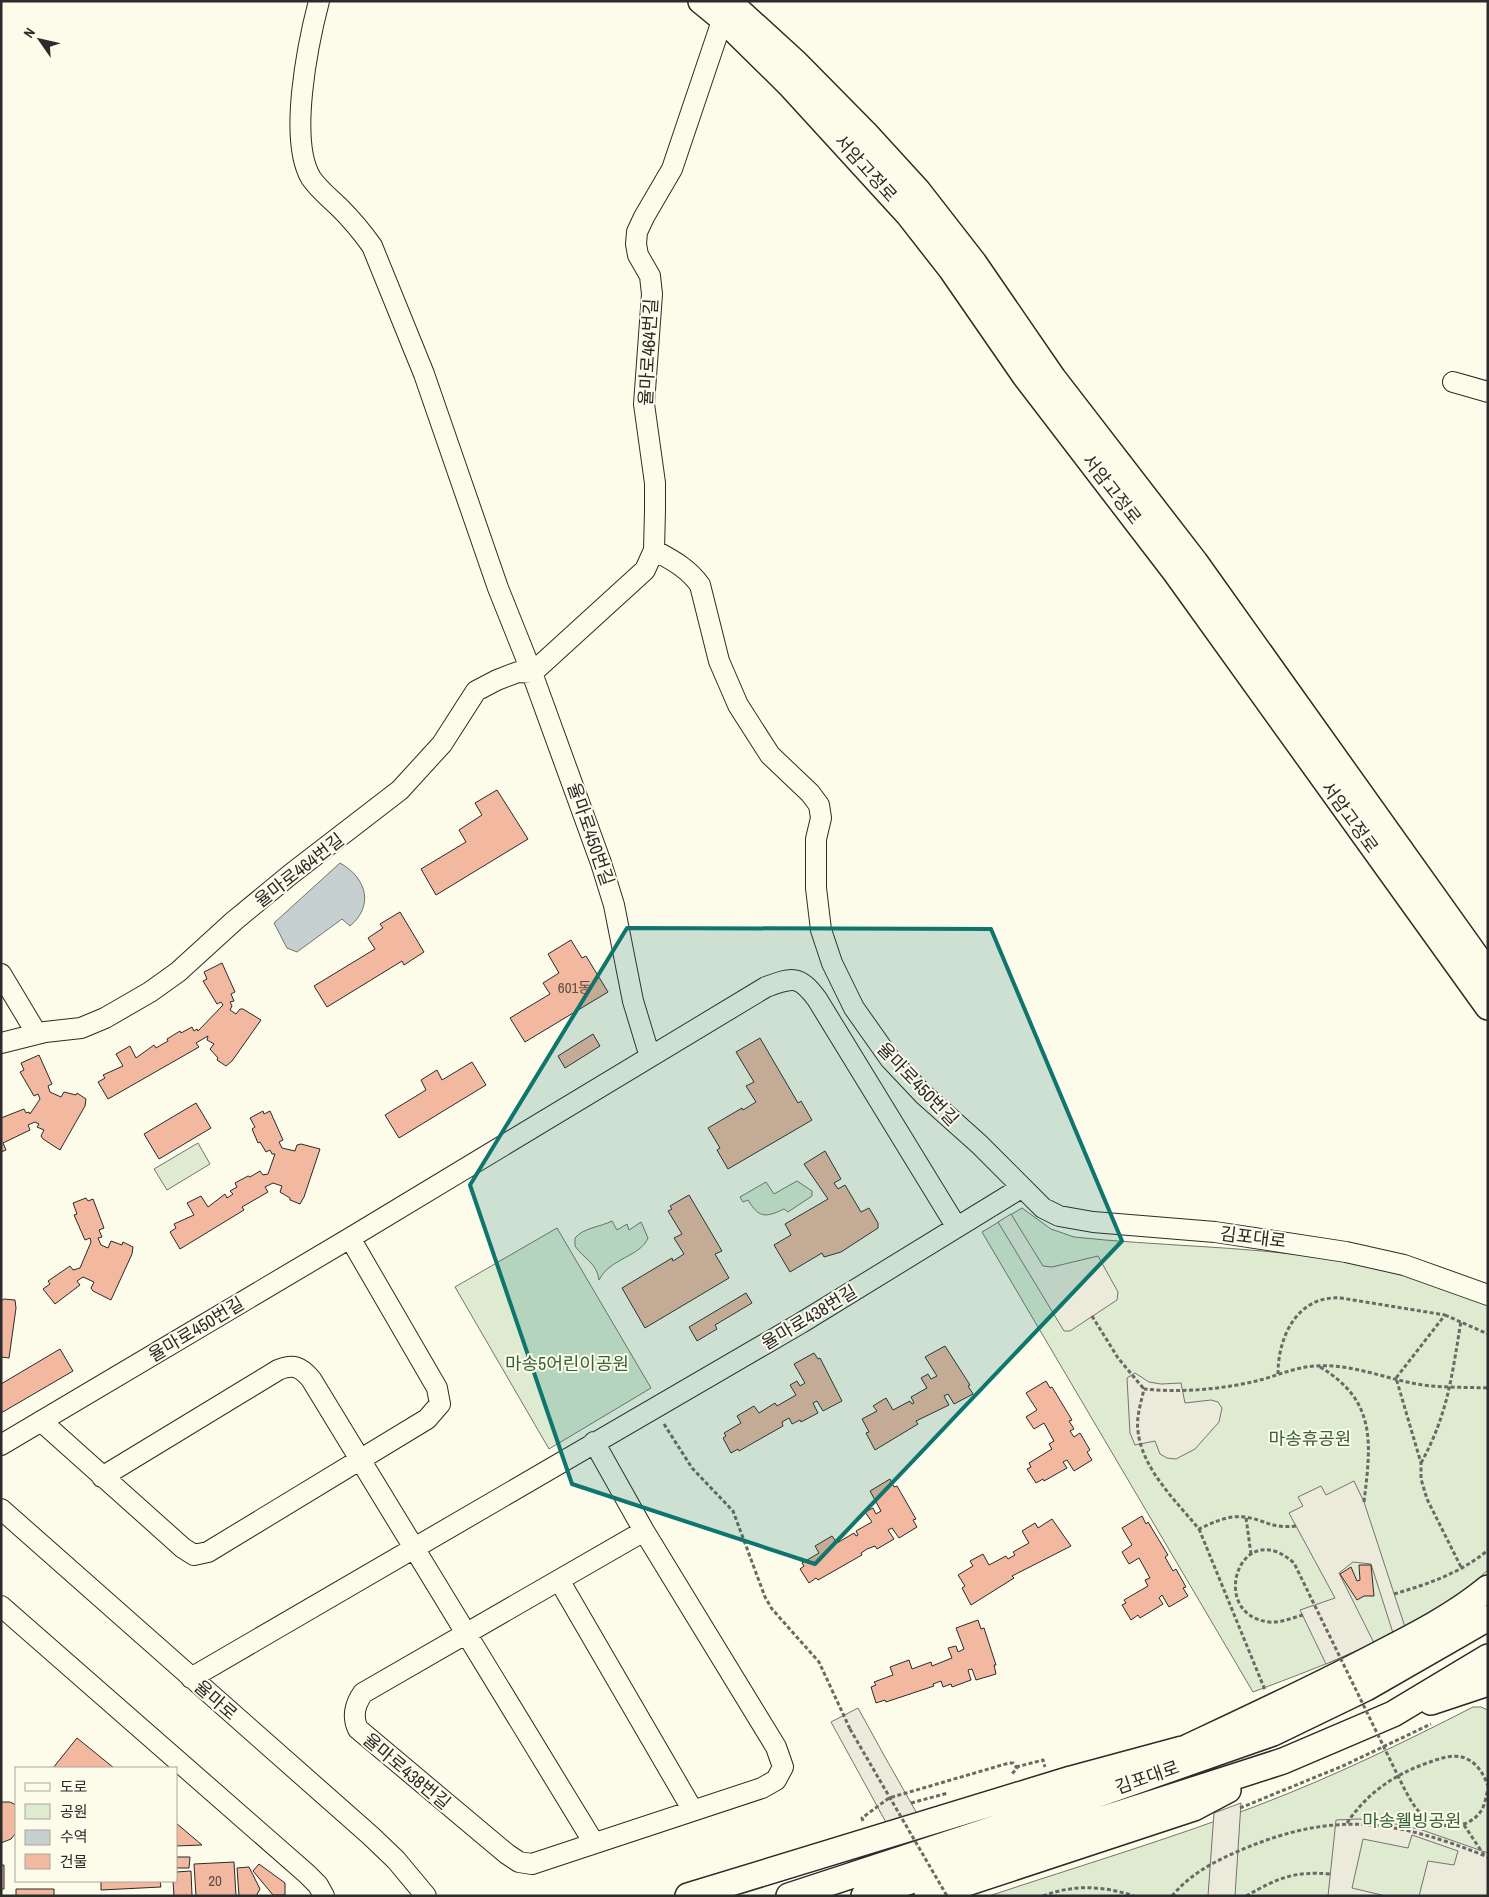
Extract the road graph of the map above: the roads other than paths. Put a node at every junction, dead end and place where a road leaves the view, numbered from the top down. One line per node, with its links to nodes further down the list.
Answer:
1 (319, 1): 7 (street)
2 (701, 1): 3 (main road, 서암고정로)
3 (725, 10): 6 (street, 율마로464번길); 8 (main road, 서암고정로); 10 (main road, 서암고정로)
4 (1454, 382): 5 (street)
5 (1488, 392)
6 (654, 550): 7 (street, 율마로464번길); 14 (street, 율마로450번길)
7 (532, 673): 11 (street, 율마로464번길); 13 (street, 율마로450번길)
8 (1488, 973)
9 (1, 974): 11 (street)
10 (1488, 1007)
11 (37, 1034): 12 (street, 율마로464번길)
12 (1, 1043)
13 (650, 1057): 15 (street, 율마로450번길); 16 (street, 율마로450번길)
14 (1021, 1188): 15 (street, 율마로438번길); 17 (street, 김포대로)
15 (956, 1226): 19 (street, 율마로438번길)
16 (350, 1238): 18 (street, 율마로450번길); 21 (street)
17 (1488, 1295)
18 (41, 1420): 20 (street, 율마로450번길); 22 (street)
19 (594, 1442): 24 (street, 율마로438번길); 25 (street, 율마로438번길)
20 (1, 1445)
21 (361, 1459): 22 (street); 22 (street); 25 (street)
22 (102, 1476)
23 (1, 1509): 32 (street, 율마로)
24 (644, 1531): 26 (street, 율마로438번길); 38 (street, 율마로438번길)
25 (413, 1549): 30 (street); 32 (street, 율마로438번길)
26 (559, 1580): 30 (street, 율마로438번길); 38 (street)
27 (1488, 1588): 36 (main road)
28 (2, 1609): 40 (street)
29 (1488, 1618): 35 (main road, 김포대로)
30 (466, 1634): 39 (street); 39 (street, 율마로438번길)
31 (1488, 1657): 34 (main road, 김포대로)
32 (191, 1678): 41 (street, 율마로)
33 (1485, 1690): 34 (main road)
34 (1393, 1714): 37 (main road, 김포대로)
35 (1273, 1733): 36 (main road); 43 (main road, 김포대로)
36 (1186, 1748): 42 (main road)
37 (1283, 1761): 44 (main road, 김포대로); 45 (main road)
38 (692, 1810): 39 (street, 율마로438번길)
39 (594, 1843)
40 (324, 1896)
41 (426, 1896)
42 (688, 1896)
43 (789, 1896)
44 (864, 1896)
45 (927, 1896)

